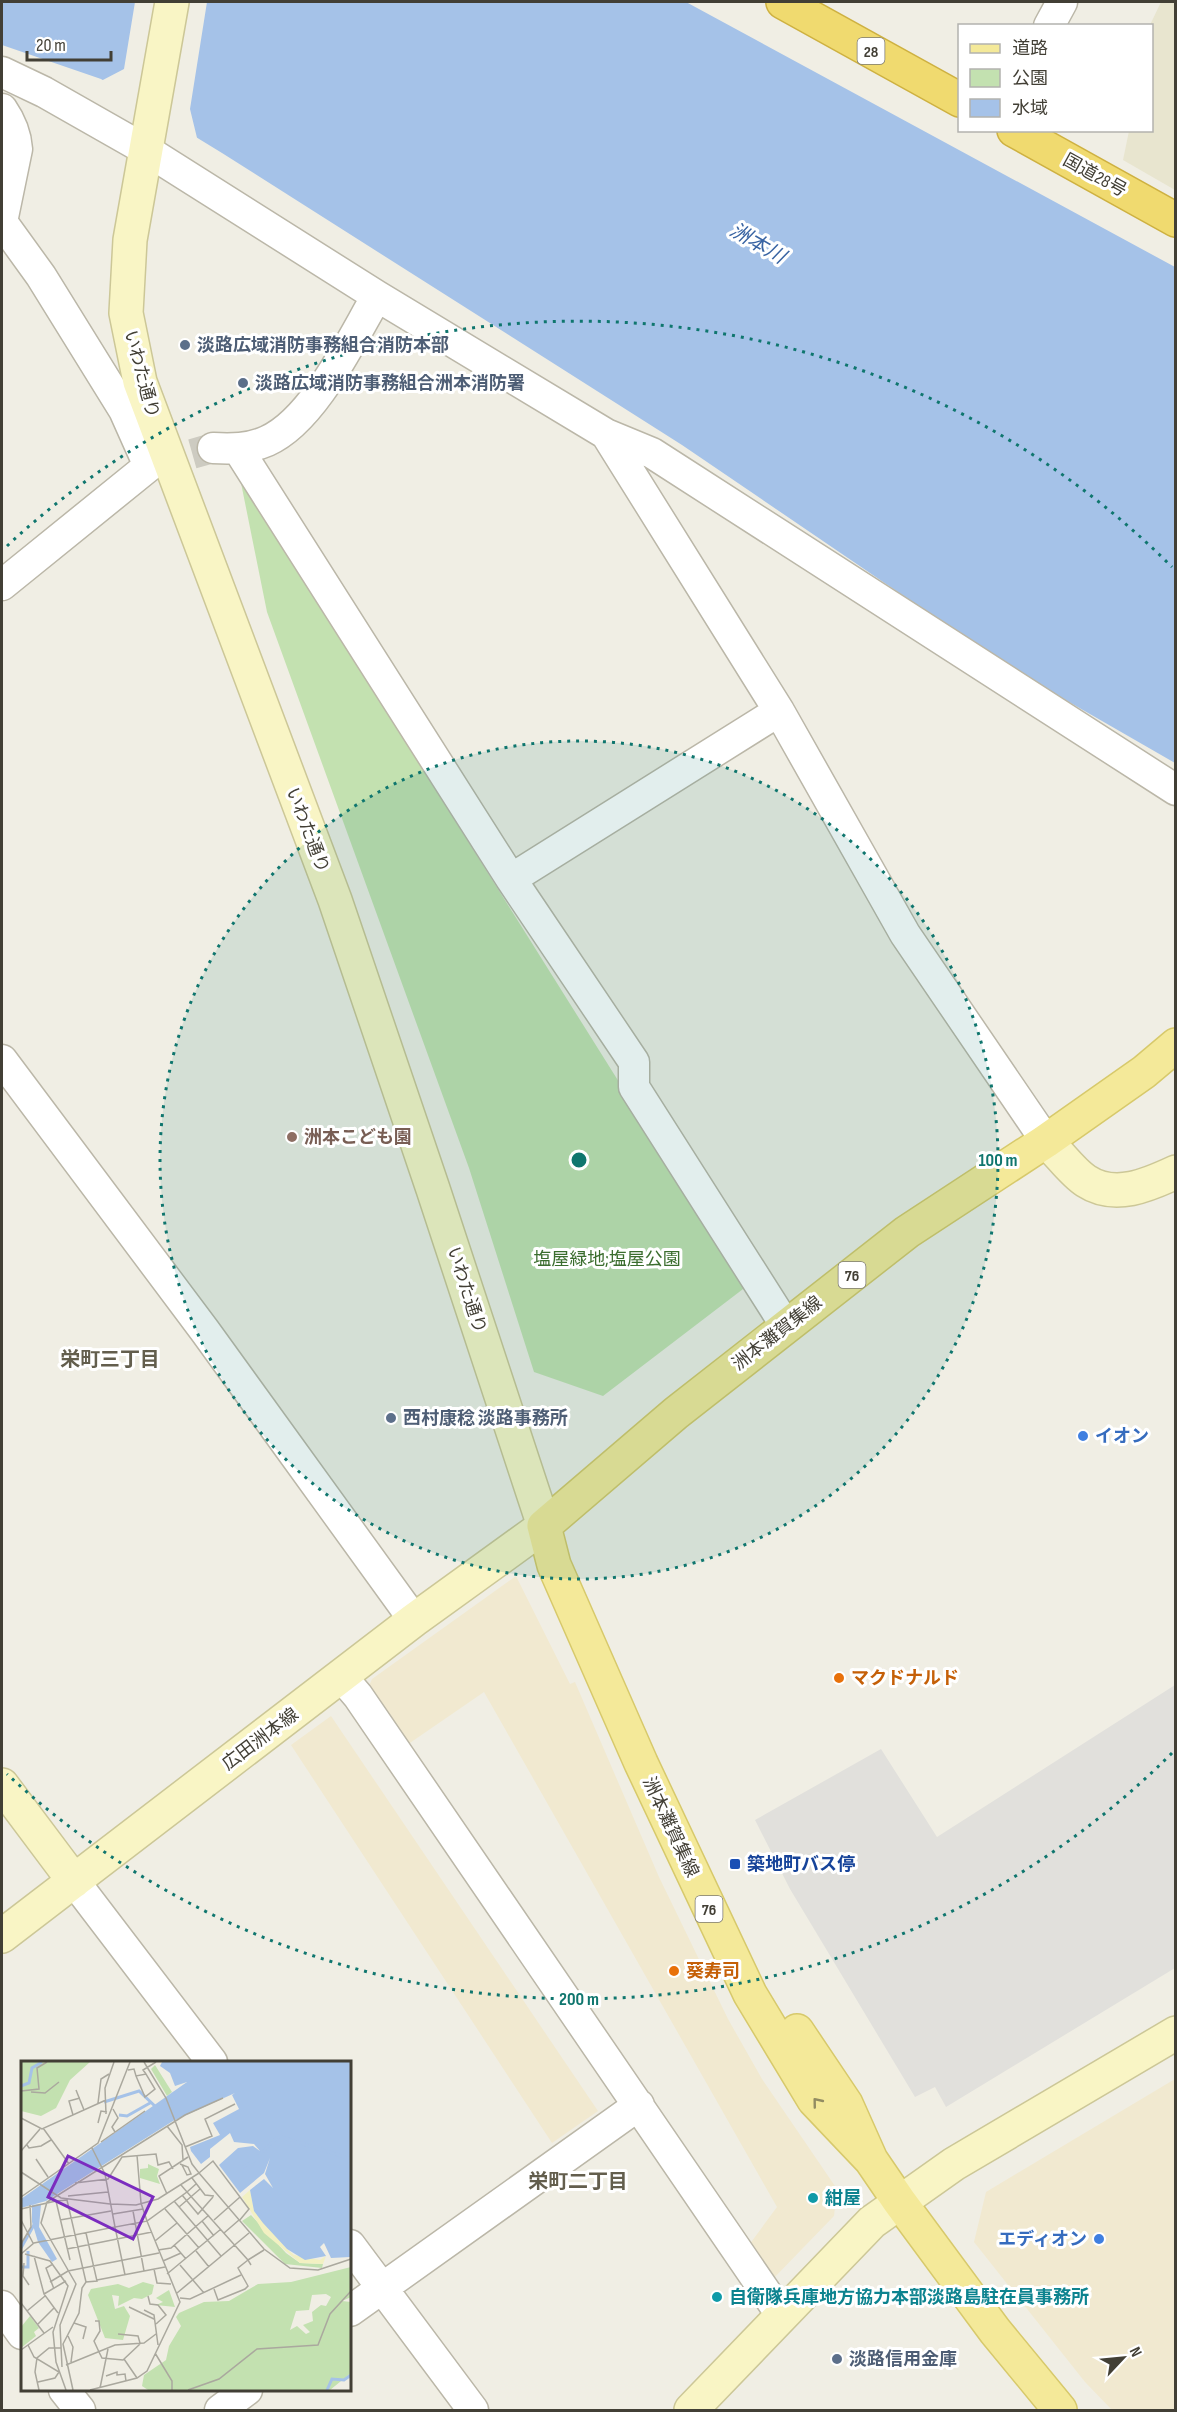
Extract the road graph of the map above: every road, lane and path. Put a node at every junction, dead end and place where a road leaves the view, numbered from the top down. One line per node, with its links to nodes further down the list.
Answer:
1 (172, 2): 9 (street, いわた通り)
2 (783, 2): 6 (highway, 28)
3 (1062, 2): 4 (street)
4 (1050, 24)
5 (2, 72): 9 (street)
6 (958, 99)
7 (2, 109): 11 (street)
8 (1018, 132): 10 (highway, 国道28号)
9 (148, 140): 12 (street); 23 (street, いわた通り)
10 (1176, 219)
11 (2, 222): 14 (street)
12 (377, 296): 13 (street); 17 (street)
13 (606, 434): 15 (street); 16 (street)
14 (2, 585)
15 (779, 711): 17 (street); 20 (street)
16 (1176, 790)
17 (512, 879): 22 (street)
18 (1176, 1045): 20 (main road, 洲本灘賀集線 / 76)
19 (2, 1060): 24 (street)
20 (1046, 1141): 21 (street); 22 (main road, 洲本灘賀集線 / 76)
21 (1176, 1172)
22 (786, 1326): 23 (main road, 洲本灘賀集線 / 76)
23 (544, 1526): 24 (street, 広田洲本線); 32 (main road, 洲本灘賀集線 / 76)
24 (414, 1620): 25 (street, 広田洲本線)
25 (341, 1676): 27 (street, 広田洲本線); 31 (street)
26 (2, 1785): 27 (street)
27 (74, 1881): 28 (street, 広田洲本線); 30 (street)
28 (2, 1936)
29 (1176, 2033): 32 (street)
30 (211, 2061)
31 (639, 2105): 34 (street); 37 (street)
32 (899, 2201): 37 (street); 45 (main road, 洲本灘賀集線 / 76)
33 (351, 2246): 34 (street)
34 (381, 2286): 36 (street); 43 (street)
35 (2, 2306): 38 (street)
36 (351, 2310)
37 (782, 2316): 44 (street)
38 (21, 2333)
39 (65, 2391): 41 (street)
40 (246, 2391): 42 (street)
41 (80, 2410)
42 (220, 2410)
43 (473, 2410)
44 (691, 2410)
45 (1060, 2410)

